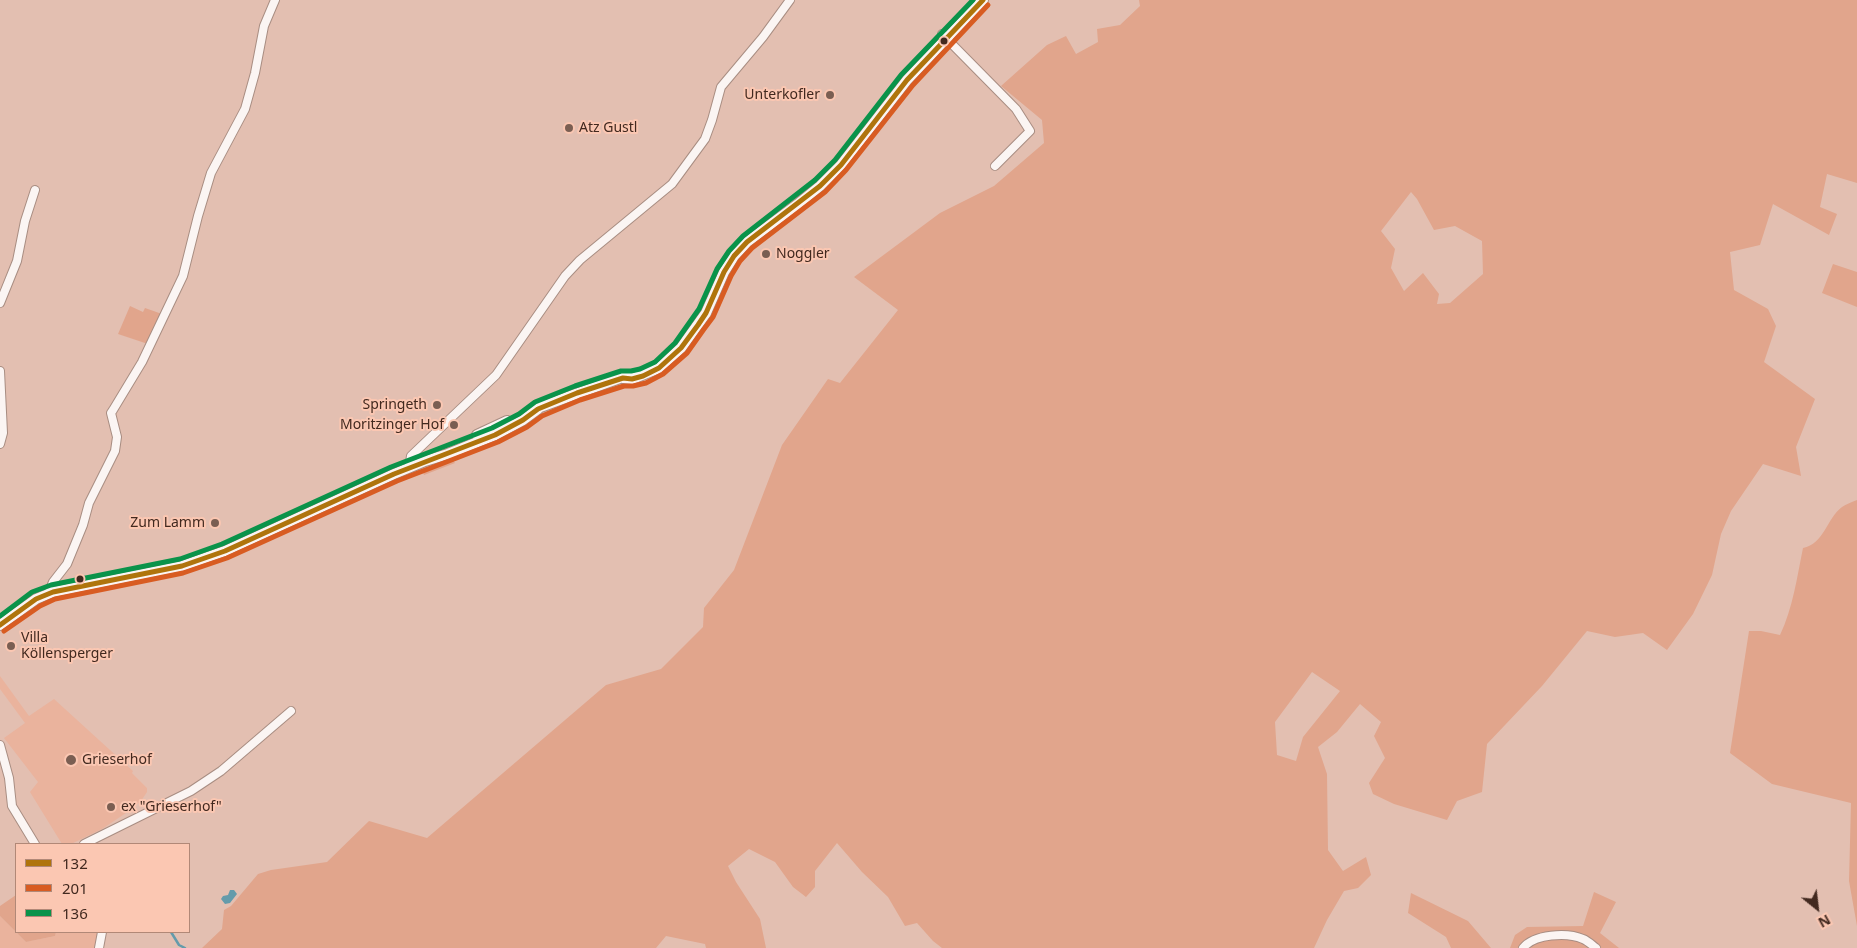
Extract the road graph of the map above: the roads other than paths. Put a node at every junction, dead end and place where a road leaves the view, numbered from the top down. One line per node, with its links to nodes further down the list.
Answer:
1 (275, 0): 11 (street)
2 (790, 0): 10 (street)
3 (983, 0): 4 (main road)
4 (944, 36): 5 (street); 10 (main road)
5 (995, 166)
6 (34, 190): 7 (street)
7 (0, 303)
8 (0, 371): 9 (street)
9 (0, 444)
10 (410, 468): 11 (main road)
11 (48, 594): 12 (main road)
12 (0, 625)
13 (291, 711): 16 (street)
14 (0, 746): 15 (street)
15 (34, 843)
16 (86, 843)
17 (102, 934): 18 (street)
18 (99, 948)
19 (1523, 948): 20 (street)
20 (1596, 948)

